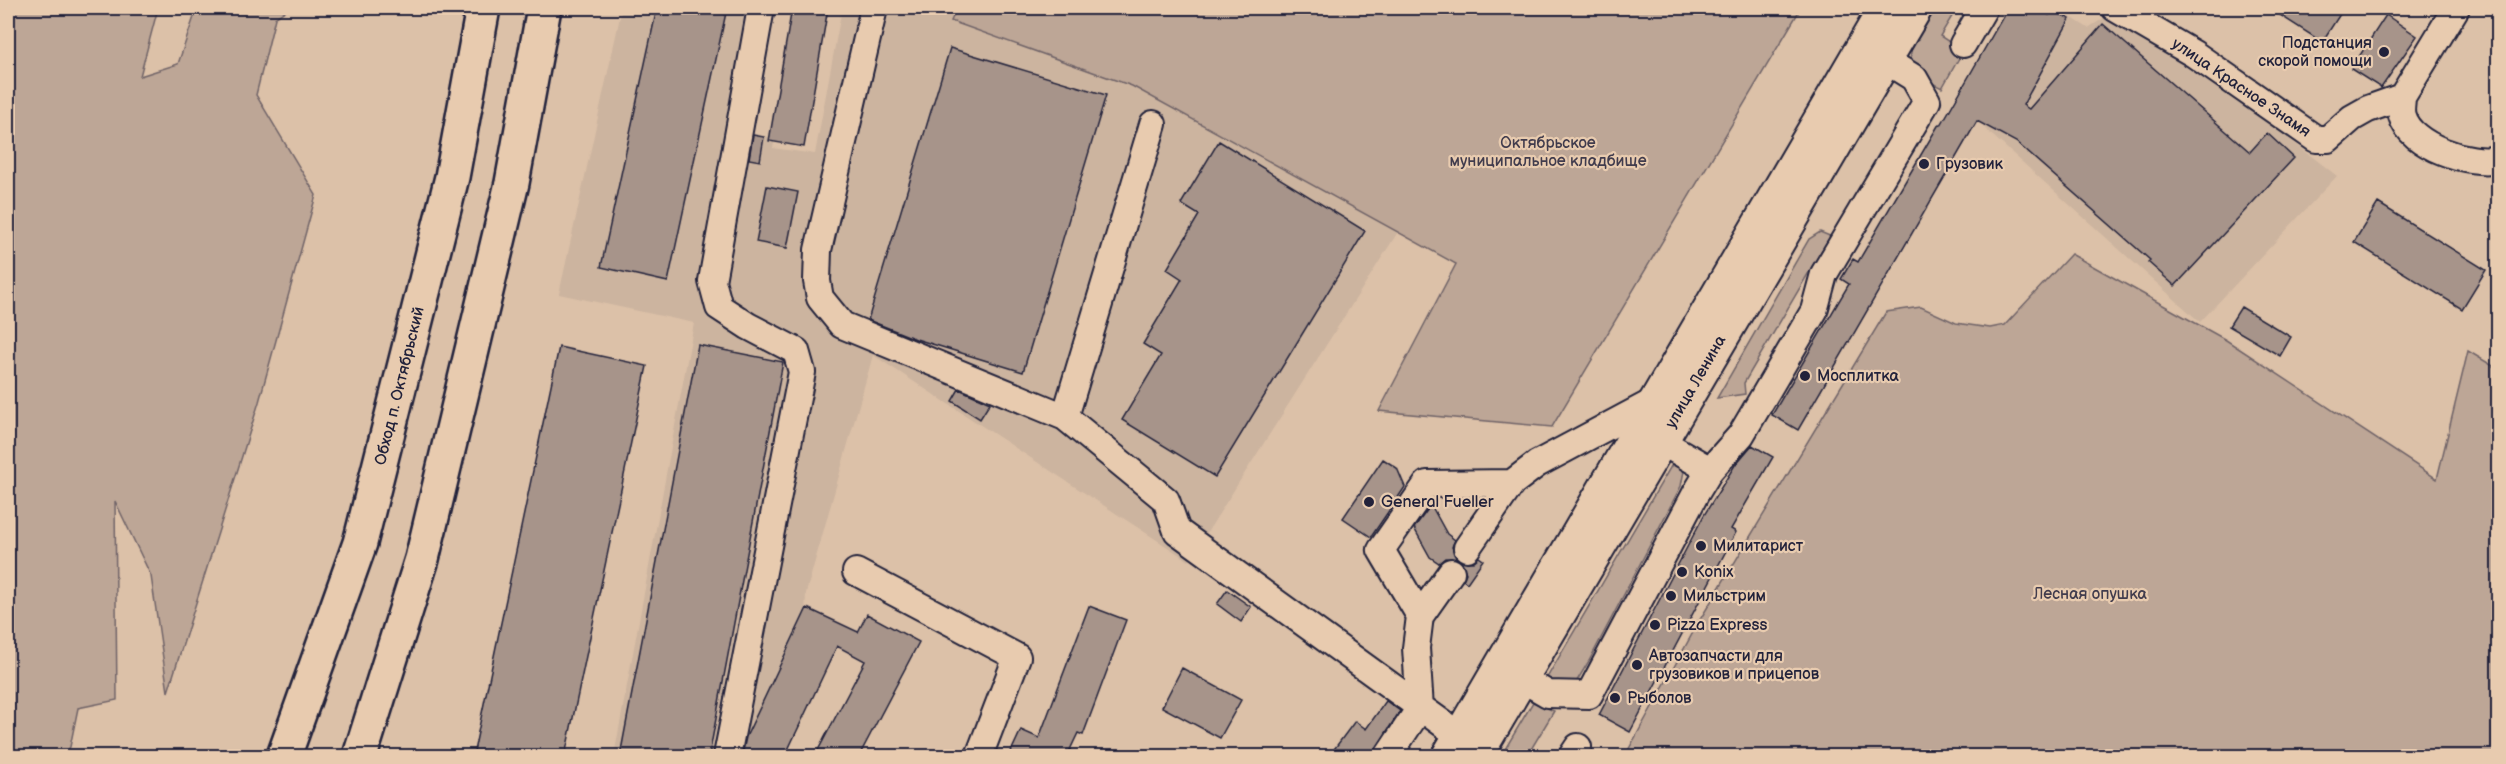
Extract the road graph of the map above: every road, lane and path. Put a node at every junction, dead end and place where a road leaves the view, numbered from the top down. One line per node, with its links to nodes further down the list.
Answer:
1 (483, 8): 26 (highway, Обход п. Октябрьский)
2 (544, 8): 30 (highway)
3 (761, 8): 31 (street)
4 (874, 8): 16 (street)
5 (1886, 8): 15 (main road, улица Ленина)
6 (1916, 8): 11 (main road, улица Ленина)
7 (1984, 8): 10 (street)
8 (2115, 8): 12 (street, улица Красное Знамя)
9 (2456, 8): 12 (street)
10 (1964, 44)
11 (1885, 60): 17 (main road, улица Ленина); 18 (street)
12 (2402, 97): 14 (street)
13 (1153, 124): 16 (street)
14 (2499, 159)
15 (1655, 401): 19 (street); 27 (main road, улица Ленина)
16 (1065, 417): 25 (street)
17 (1662, 441): 18 (street); 24 (main road, улица Ленина)
18 (1710, 470): 24 (street)
19 (1512, 483): 20 (street); 23 (street)
20 (1467, 549)
21 (856, 572): 32 (street)
22 (1451, 572): 23 (street)
23 (1420, 616): 25 (street)
24 (1522, 679): 27 (main road, улица Ленина)
25 (1420, 708): 27 (street); 33 (street)
26 (300, 712): 28 (main road); 29 (highway, Обход п. Октябрьский)
27 (1461, 750)
28 (279, 756)
29 (284, 756)
30 (360, 756)
31 (727, 756)
32 (979, 756)
33 (1388, 756)

